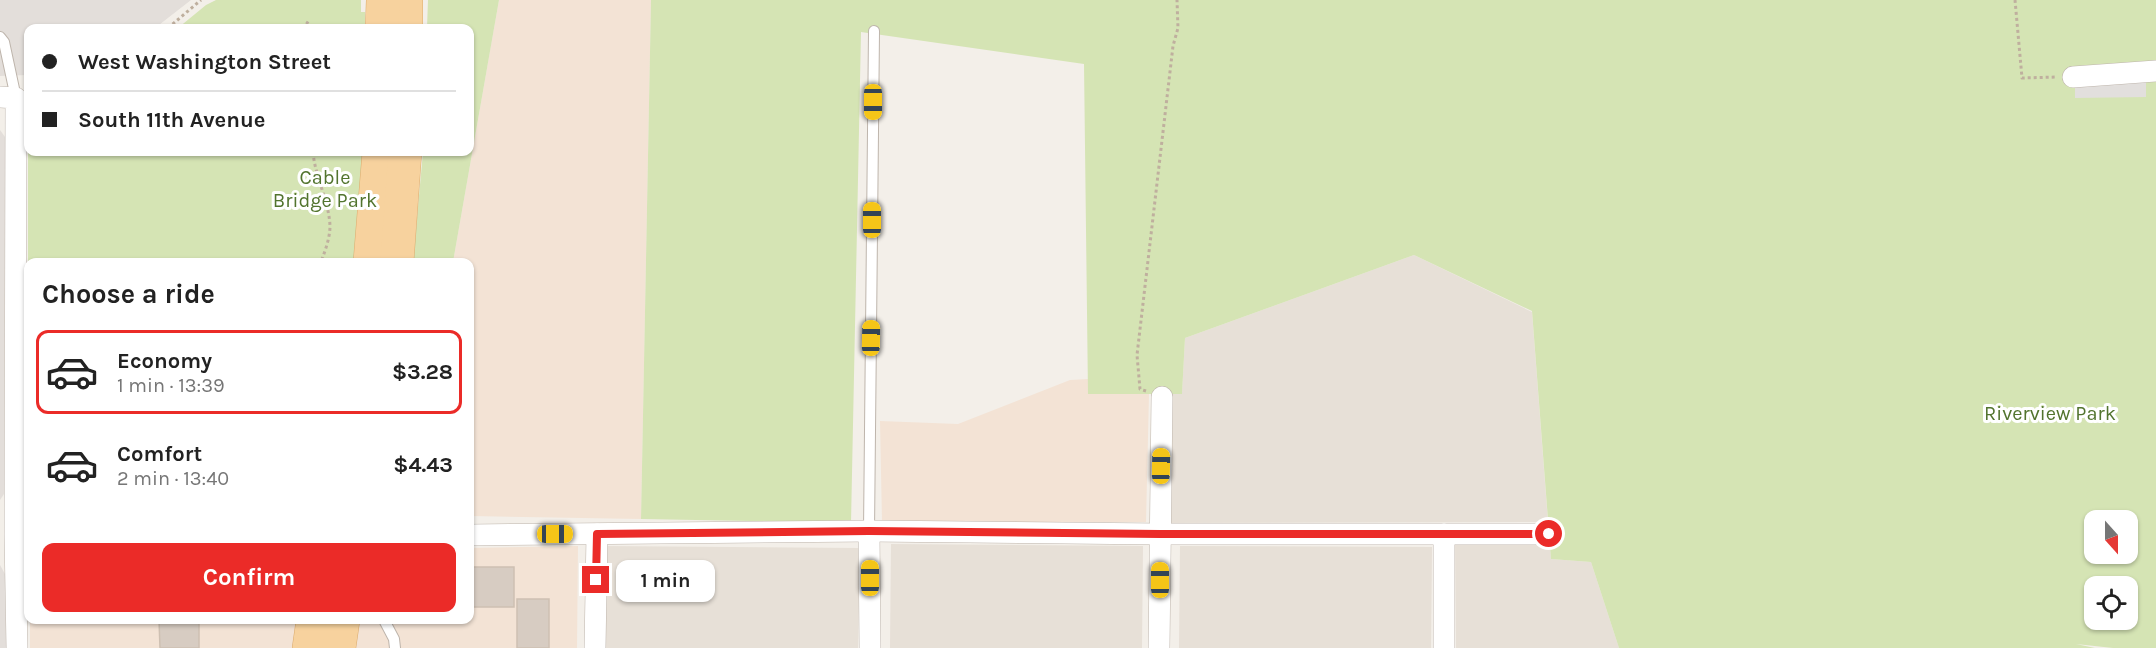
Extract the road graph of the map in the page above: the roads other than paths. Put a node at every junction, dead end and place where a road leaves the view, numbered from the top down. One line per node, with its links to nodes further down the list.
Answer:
1 (383, 0): 3 (main road)
2 (406, 0): 4 (main road)
3 (382, 24)
4 (406, 24)
5 (874, 31): 15 (lane)
6 (0, 37): 9 (lane)
7 (2156, 71): 8 (street)
8 (2073, 77)
9 (8, 98): 20 (street)
10 (379, 156): 12 (main road)
11 (405, 156): 13 (main road)
12 (370, 258)
13 (397, 258)
14 (1162, 397): 17 (street)
15 (869, 531): 16 (street); 17 (street); 30 (street)
16 (597, 534): 21 (street); 29 (street)
17 (1160, 534): 18 (street); 31 (street)
18 (1444, 534): 19 (street); 32 (street)
19 (1549, 534)
20 (15, 535): 25 (street)
21 (474, 535)
22 (312, 624): 26 (main road)
23 (342, 624): 27 (main road)
24 (386, 624): 28 (lane)
25 (17, 648)
26 (309, 648)
27 (339, 648)
28 (395, 648)
29 (595, 648)
30 (870, 648)
31 (1159, 648)
32 (1444, 648)

